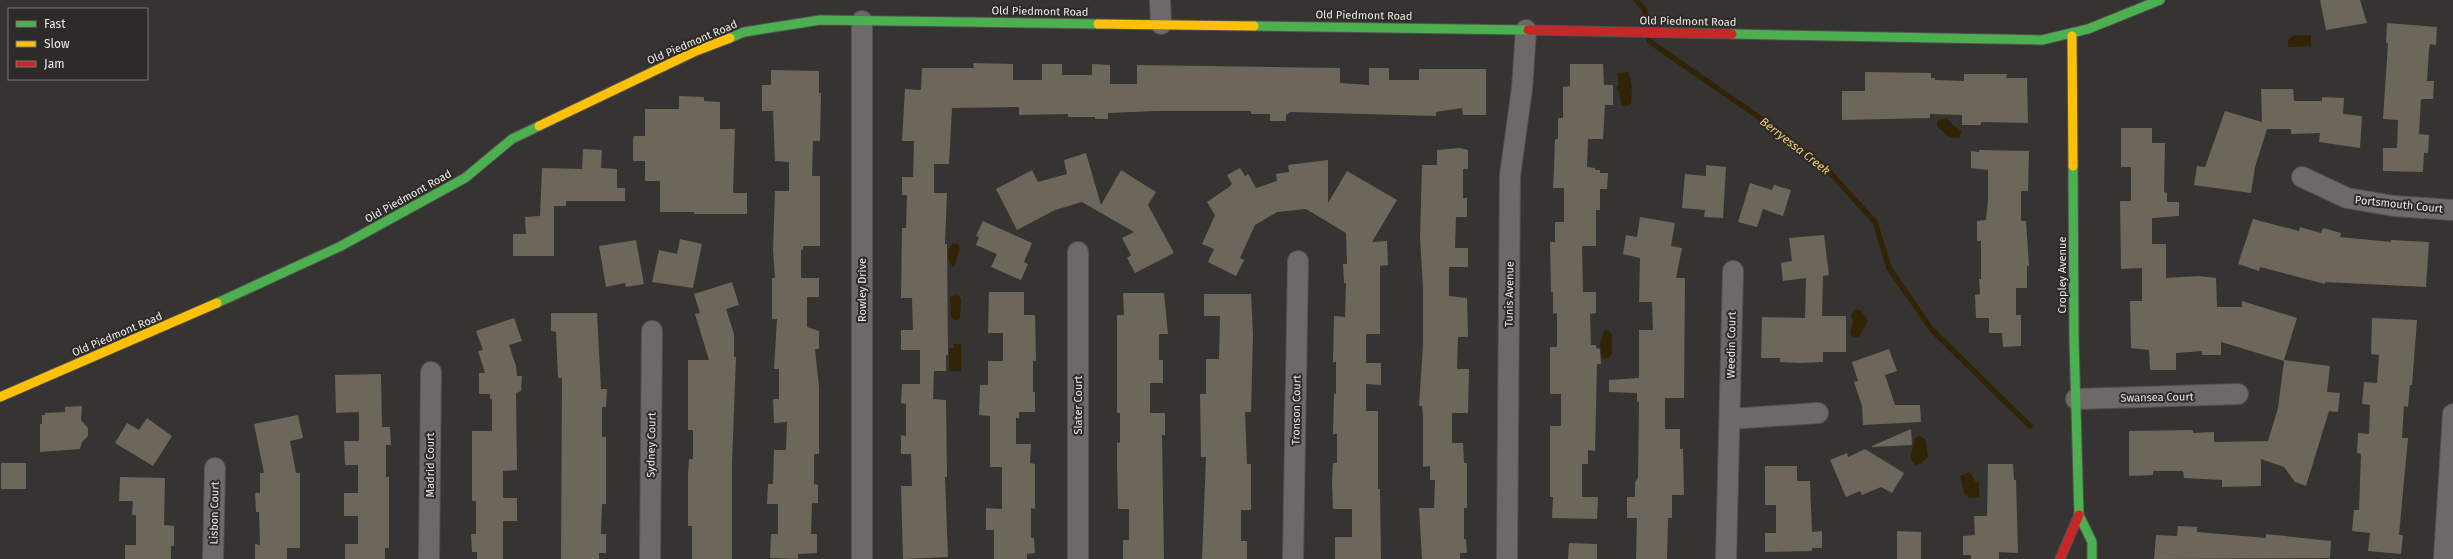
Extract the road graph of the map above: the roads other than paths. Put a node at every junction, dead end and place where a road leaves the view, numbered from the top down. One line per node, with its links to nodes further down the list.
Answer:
1 (1160, 0): 4 (street)
2 (2160, 0): 6 (street, Old Piedmont Road)
3 (862, 21): 4 (street, Old Piedmont Road); 15 (street, Old Piedmont Road); 27 (street, Rowley Drive)
4 (1161, 24): 5 (street, Old Piedmont Road)
5 (1526, 30): 6 (street, Old Piedmont Road); 30 (street, Tunis Avenue)
6 (2072, 36): 16 (street, Cropley Avenue)
7 (2302, 177): 8 (street, Portsmouth Court)
8 (2453, 210)
9 (1078, 252): 28 (street, Slater Court)
10 (1298, 261): 29 (street, Tronson Court)
11 (1733, 271): 19 (street, Weedin Court)
12 (652, 332): 26 (street, Sydney Court)
13 (431, 372): 25 (street, Madrid Court)
14 (2238, 394): 16 (street, Swansea Court)
15 (0, 397)
16 (2076, 399): 21 (street, Cropley Avenue)
17 (1818, 413): 19 (street)
18 (2453, 414): 36 (street)
19 (1730, 419): 31 (street, Weedin Court)
20 (215, 468): 24 (street, Lisbon Court)
21 (2079, 514): 22 (street, Cropley Avenue); 23 (street, Cropley Avenue)
22 (2092, 542): 34 (street, Cropley Avenue); 35 (street)
23 (2067, 543): 32 (street); 33 (street, Cropley Avenue)
24 (213, 559)
25 (429, 559)
26 (650, 559)
27 (862, 559)
28 (1078, 559)
29 (1293, 559)
30 (1506, 559)
31 (1726, 559)
32 (2060, 559)
33 (2067, 559)
34 (2092, 559)
35 (2098, 559)
36 (2444, 559)

